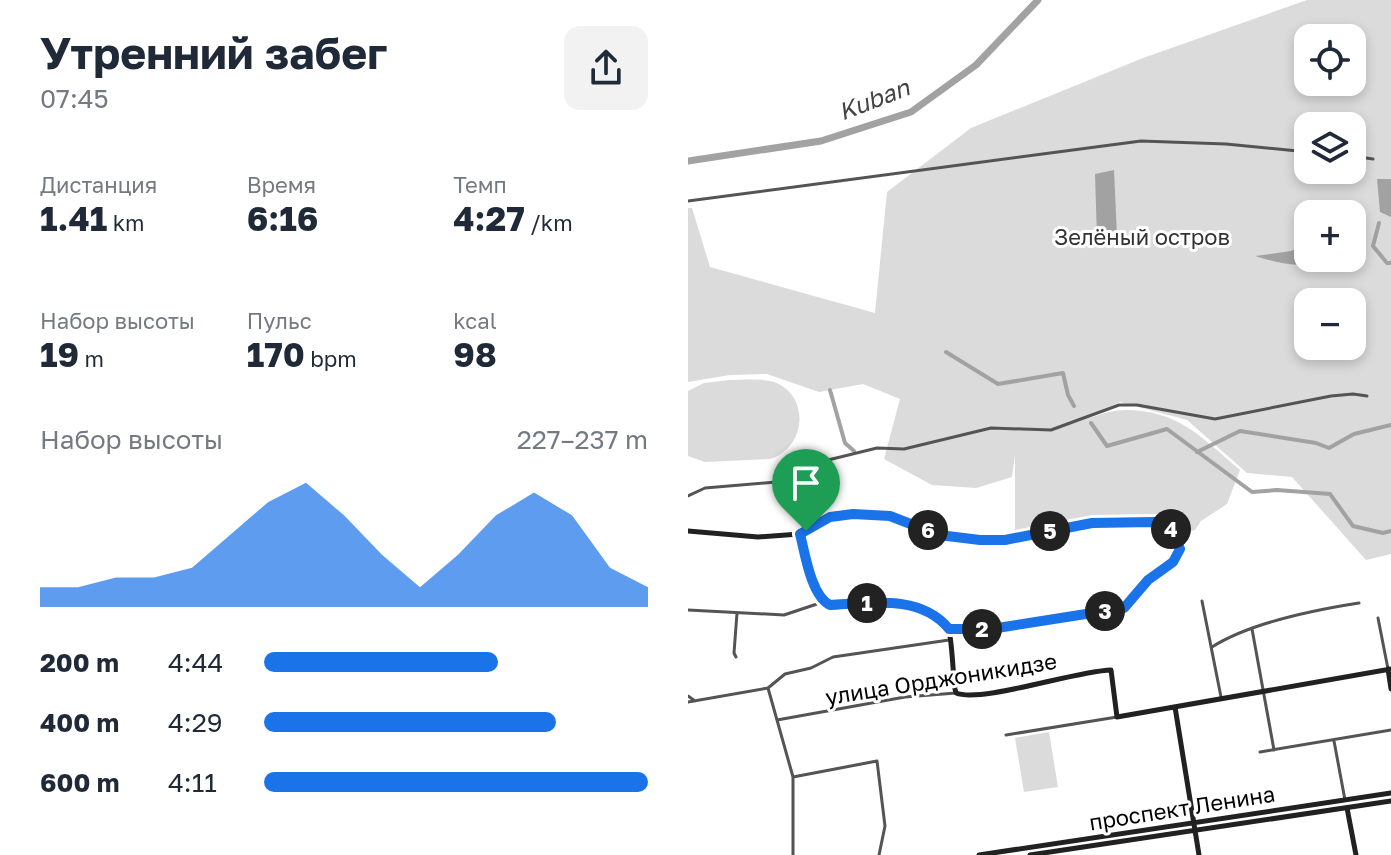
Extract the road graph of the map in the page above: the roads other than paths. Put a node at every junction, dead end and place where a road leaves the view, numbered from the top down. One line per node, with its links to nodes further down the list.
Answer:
1 (1294, 151): 4 (street)
2 (1366, 158): 3 (street)
3 (1373, 159)
4 (688, 201)
5 (1367, 396): 6 (street)
6 (807, 472): 7 (street); 8 (street)
7 (688, 496)
8 (813, 524): 10 (street); 17 (street)
9 (688, 531): 10 (main road)
10 (800, 534): 12 (main road)
11 (1202, 601): 20 (street)
12 (823, 602): 15 (street); 17 (main road)
13 (1359, 603): 18 (street)
14 (688, 610): 15 (street)
15 (737, 613): 21 (street)
16 (1378, 618): 22 (street)
17 (949, 629): 19 (main road)
18 (1252, 629): 20 (street); 25 (street)
19 (949, 640): 23 (street); 26 (main road)
20 (1212, 647): 28 (street)
21 (736, 657)
22 (1389, 669): 24 (main road); 25 (main road)
23 (768, 688): 29 (street); 33 (street)
24 (1391, 689)
25 (1263, 690): 28 (main road); 37 (street)
26 (956, 693): 32 (main road, улица Орджоникидзе); 33 (street, улица Орджоникидзе)
27 (688, 696): 29 (street)
28 (1221, 697): 31 (main road)
29 (695, 701): 30 (street)
30 (688, 702)
31 (1175, 707): 32 (main road); 44 (main road)
32 (1117, 717): 35 (street)
33 (777, 720): 39 (street)
34 (1391, 730): 36 (street)
35 (1006, 735)
36 (1334, 741): 37 (street); 41 (street)
37 (1274, 750): 38 (street)
38 (1260, 752)
39 (793, 777): 46 (street); 47 (street)
40 (1391, 793): 41 (main road, проспект Ленина)
41 (1345, 800): 44 (main road, проспект Ленина)
42 (1391, 801): 43 (main road, проспект Ленина)
43 (1347, 808): 45 (main road, проспект Ленина); 51 (main road)
44 (1194, 822): 45 (main road); 48 (main road, проспект Ленина)
45 (1195, 831): 49 (main road, проспект Ленина); 50 (main road)
46 (793, 855)
47 (879, 855)
48 (979, 855)
49 (1030, 855)
50 (1199, 855)
51 (1356, 855)

